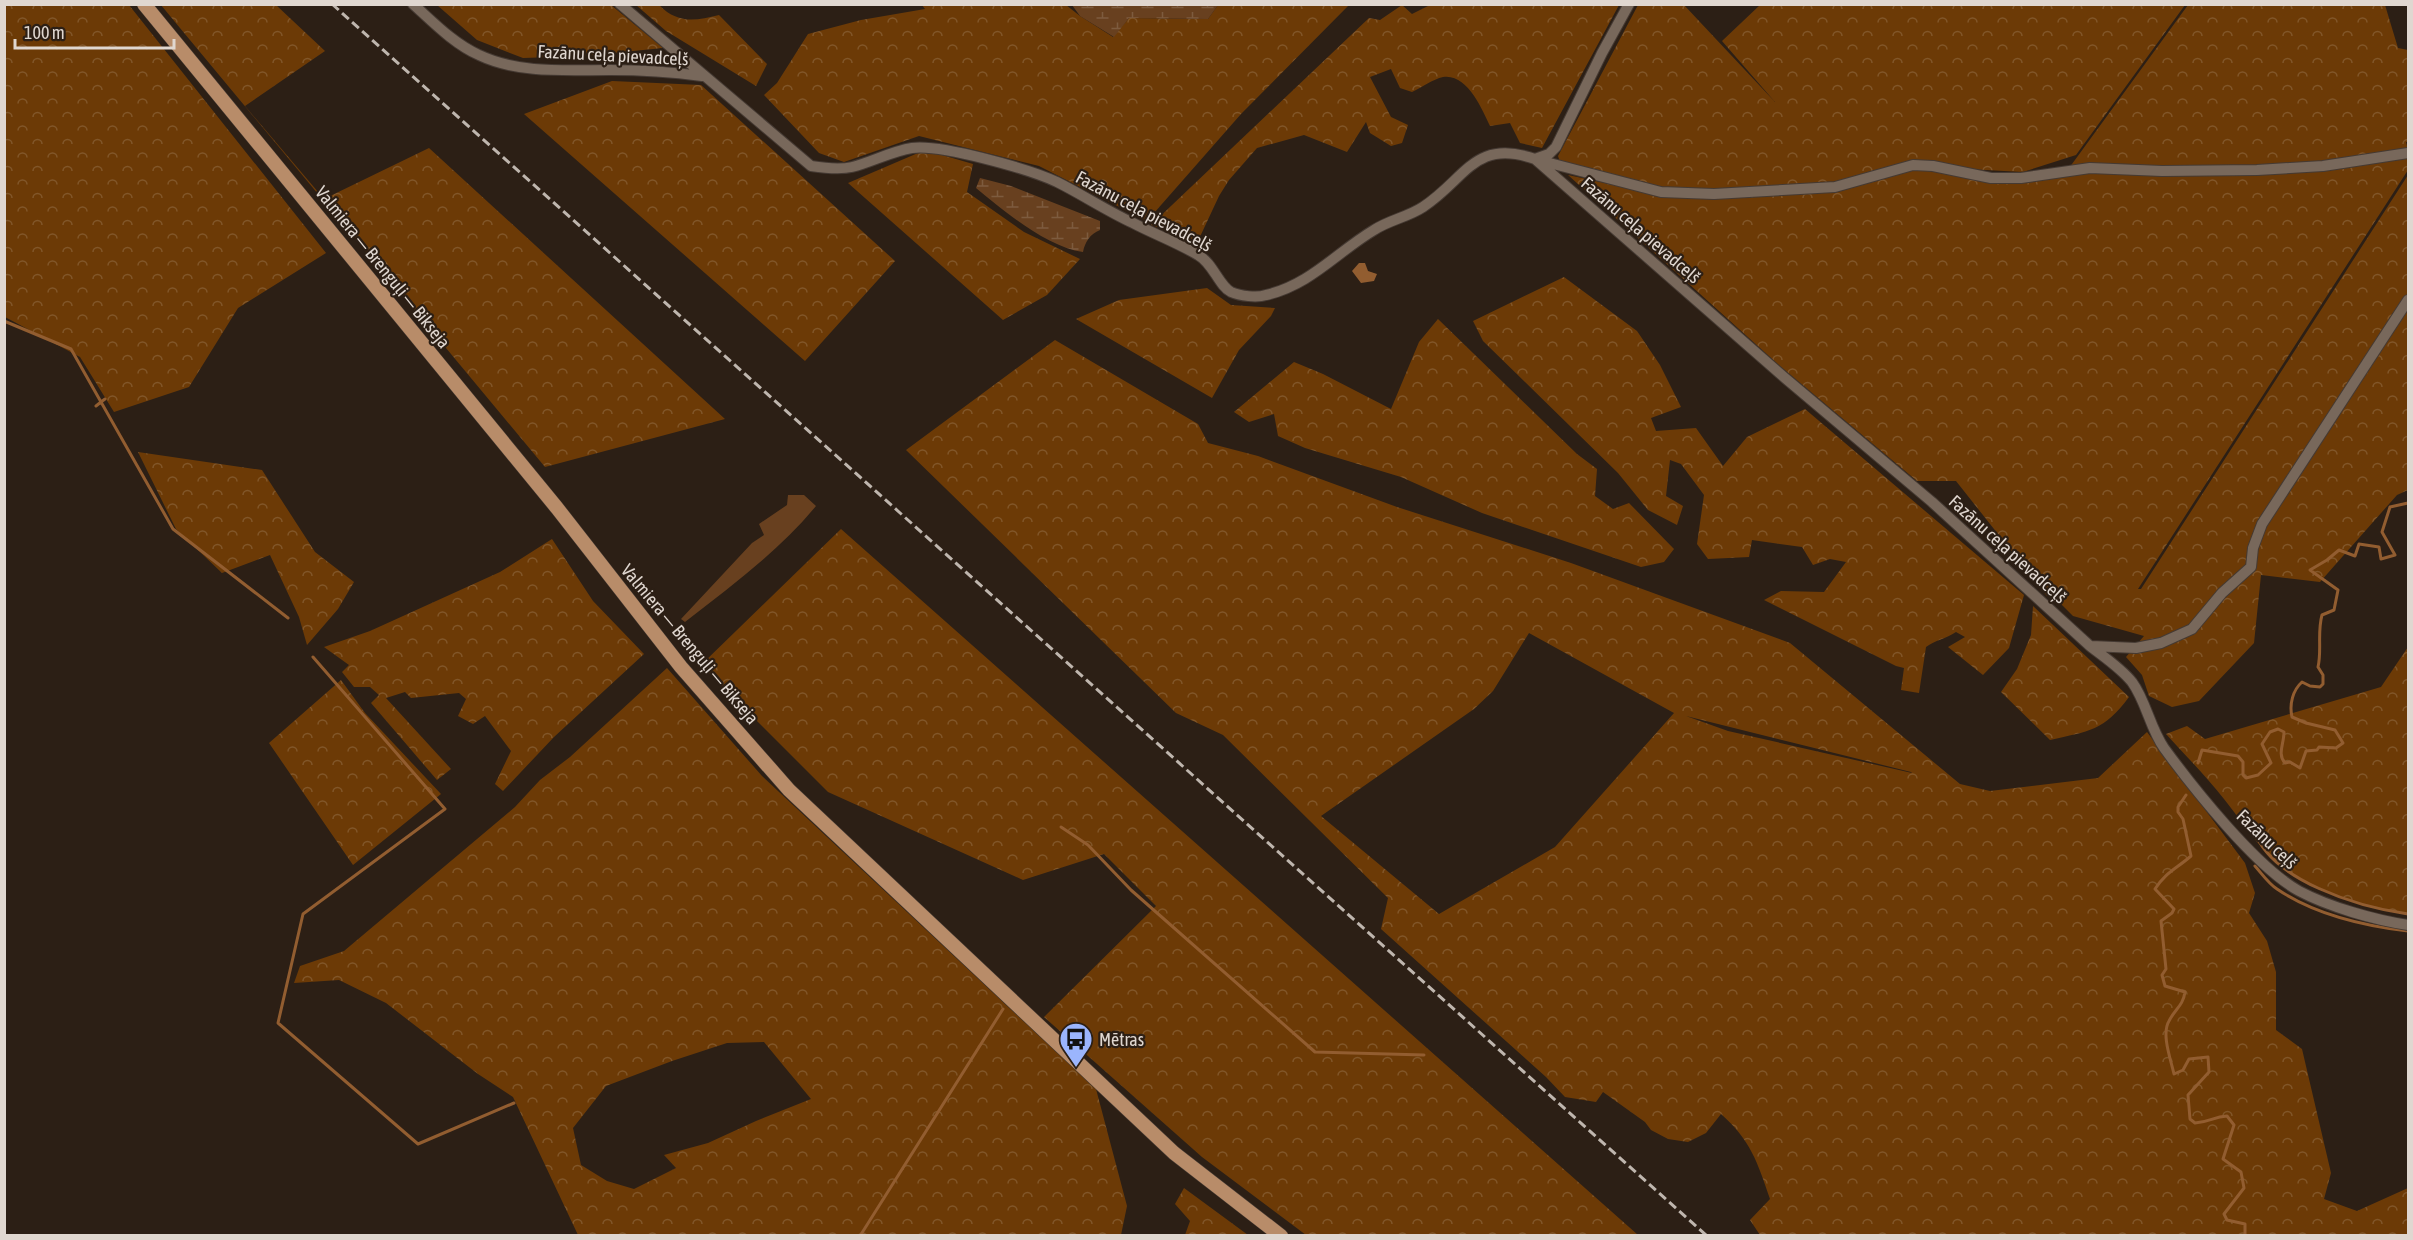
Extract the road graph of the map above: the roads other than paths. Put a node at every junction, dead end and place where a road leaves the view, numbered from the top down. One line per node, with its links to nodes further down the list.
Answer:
1 (144, 4): 12 (main road, Valmiera — Brenguļi — Bikseja)
2 (413, 4): 5 (street, Fazānu ceļa pievadceļš)
3 (620, 4): 5 (street)
4 (1629, 4): 7 (street)
5 (703, 77): 7 (street, Fazānu ceļa pievadceļš)
6 (2409, 153): 7 (street)
7 (1535, 159): 9 (street, Fazānu ceļa pievadceļš)
8 (2409, 300): 9 (street)
9 (2090, 646): 10 (street, Fazānu ceļa pievadceļš)
10 (2148, 716): 11 (street, Fazānu ceļš)
11 (2409, 925)
12 (1281, 1236)

